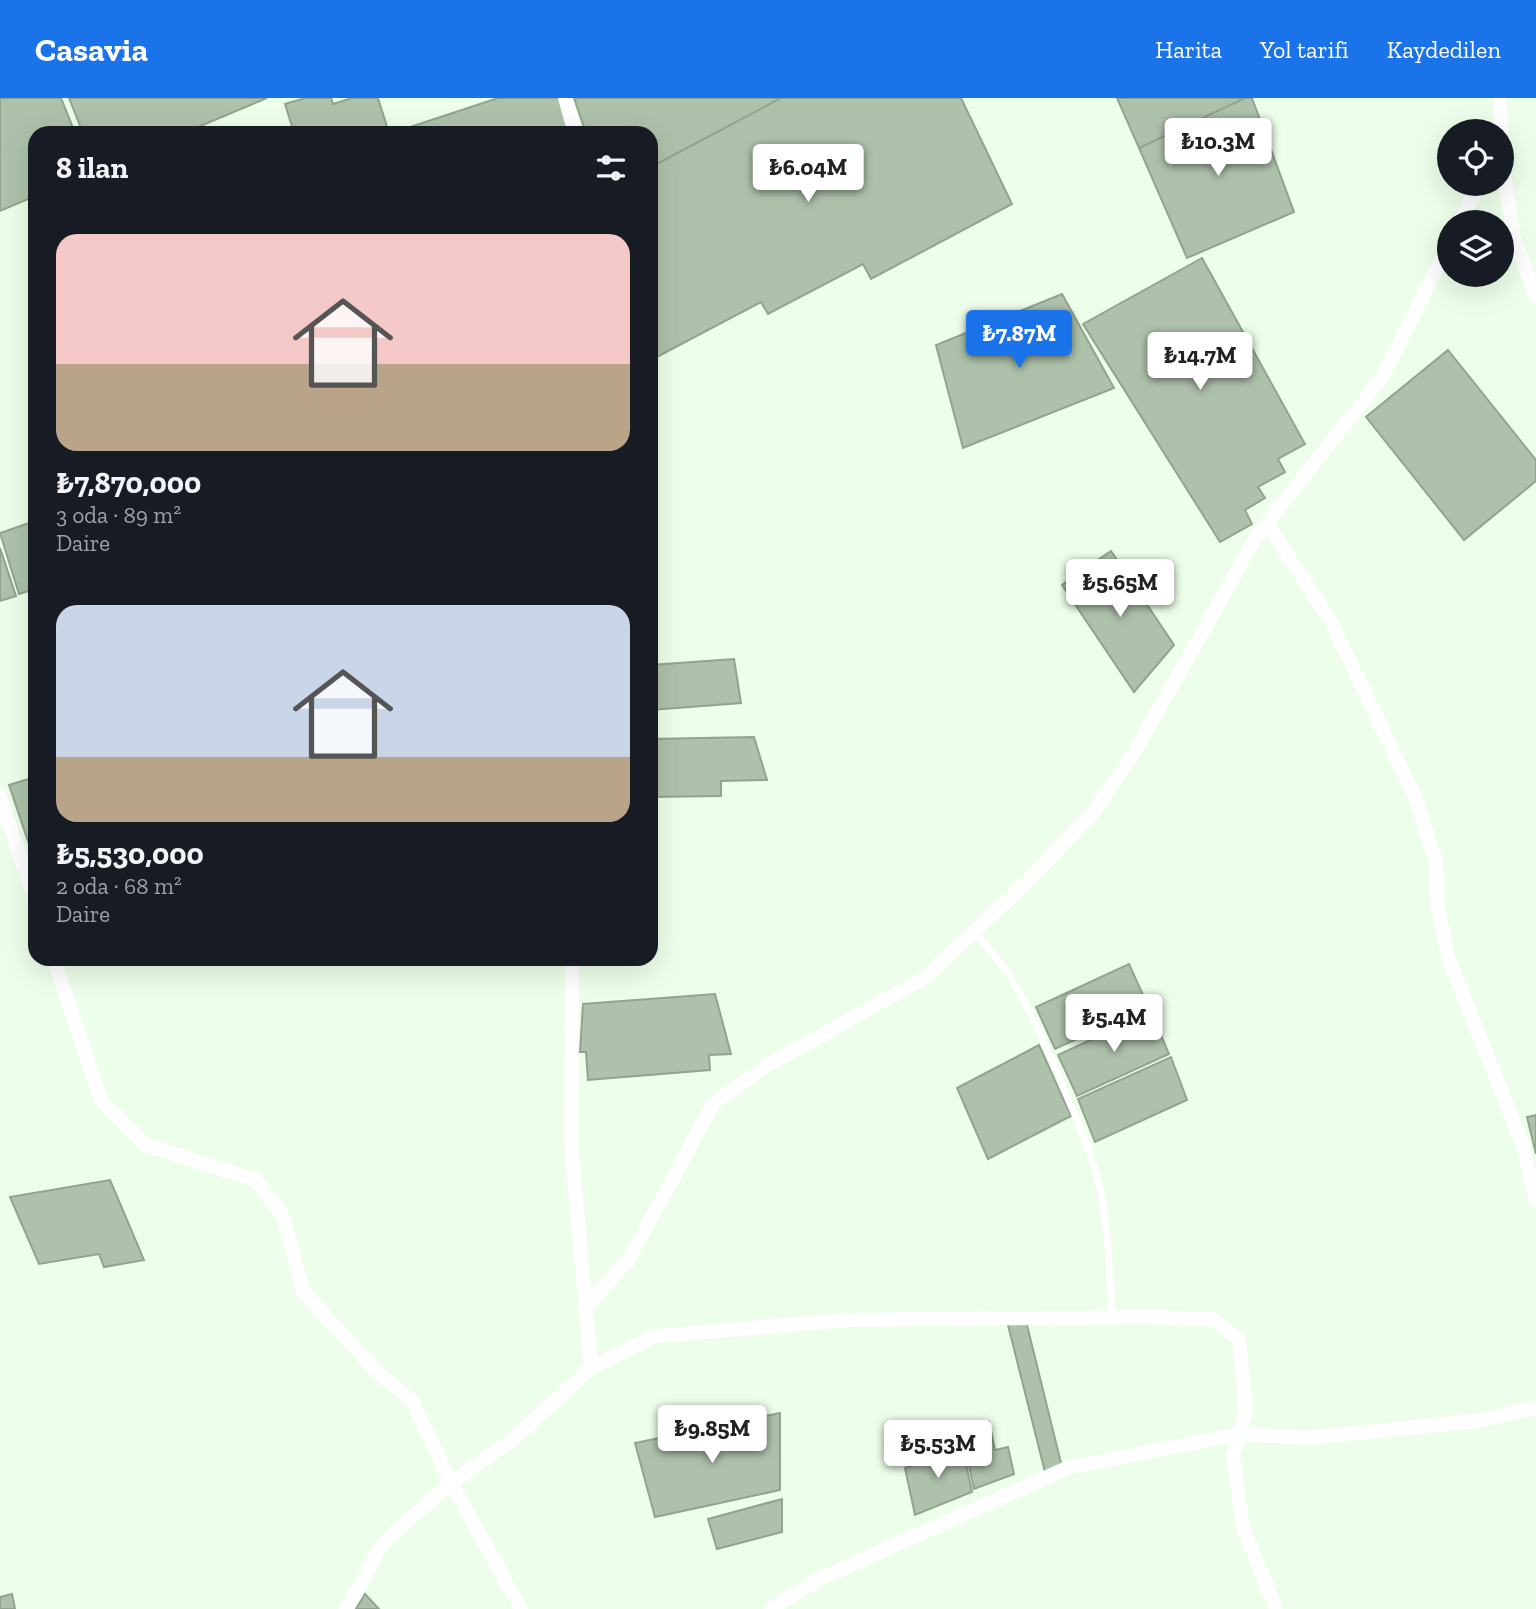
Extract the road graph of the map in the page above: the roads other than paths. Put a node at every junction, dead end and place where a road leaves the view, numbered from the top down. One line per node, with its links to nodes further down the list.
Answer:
1 (565, 98): 4 (street)
2 (1501, 99): 3 (street)
3 (1501, 119)
4 (573, 126)
5 (1508, 196): 7 (street)
6 (1437, 268): 8 (street)
7 (1536, 297)
8 (1266, 523): 11 (street); 14 (street)
9 (0, 796): 10 (street)
10 (28, 880)
11 (974, 932): 15 (street); 16 (lane)
12 (56, 966): 20 (street)
13 (572, 966): 15 (street)
14 (1536, 1202)
15 (584, 1309): 17 (street)
16 (1112, 1318): 17 (street); 19 (street)
17 (591, 1368): 20 (street)
18 (1536, 1407): 19 (street)
19 (1239, 1434): 23 (street); 24 (street)
20 (451, 1483): 21 (street); 22 (street)
21 (345, 1609)
22 (521, 1609)
23 (772, 1609)
24 (1276, 1609)

